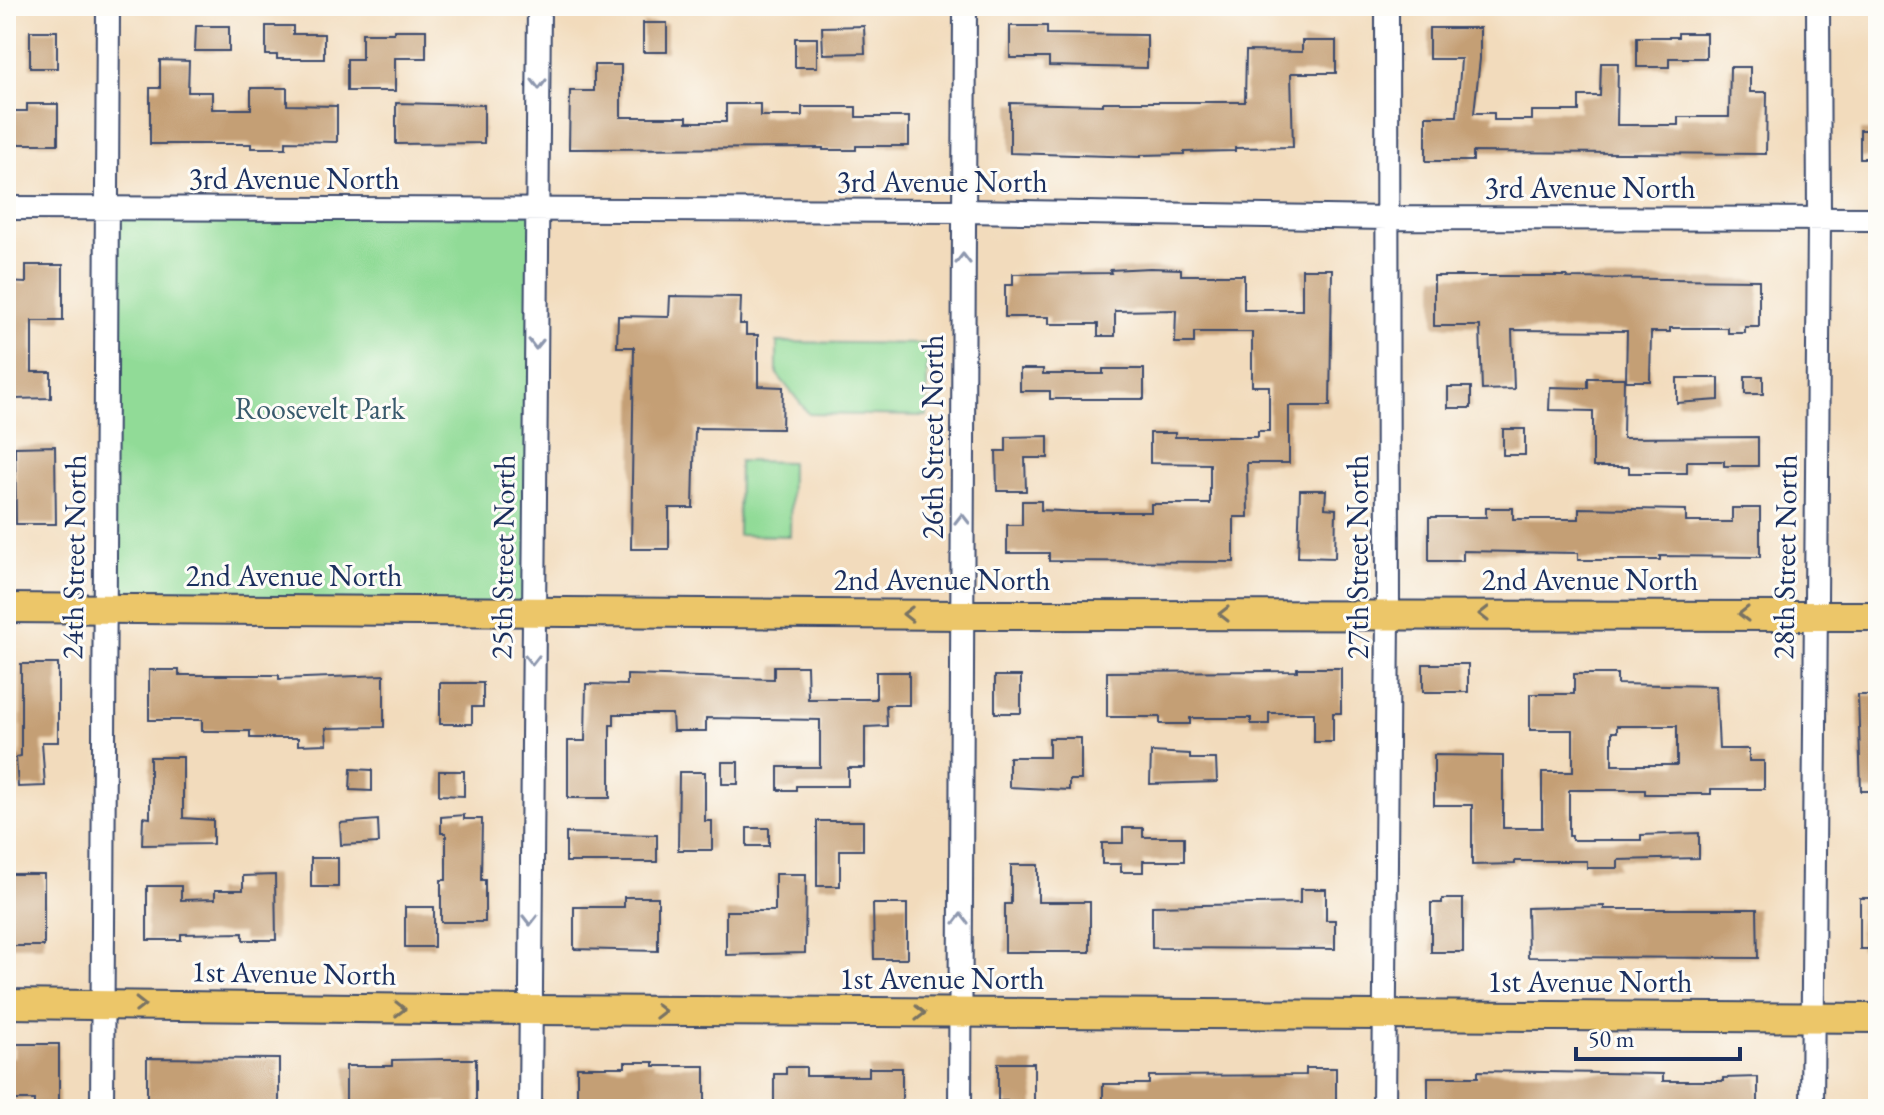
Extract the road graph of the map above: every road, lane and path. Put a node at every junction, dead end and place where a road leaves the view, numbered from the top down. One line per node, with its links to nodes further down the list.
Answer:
1 (108, 6): 7 (street, 24th Street North)
2 (539, 6): 8 (street, 25th Street North, one-way to 8)
3 (965, 6): 9 (street, 26th Street North)
4 (1387, 6): 10 (street, 27th Street North)
5 (1818, 6): 11 (street, 28th Street North)
6 (6, 208): 7 (street, 3rd Avenue North)
7 (109, 208): 8 (street, 3rd Avenue North); 14 (street, 24th Street North)
8 (538, 210): 9 (street, 3rd Avenue North); 15 (street, 25th Street North, one-way to 15)
9 (964, 211): 10 (street, 3rd Avenue North); 18 (street, 26th Street North, one-way to 9)
10 (1388, 218): 11 (street, 3rd Avenue North); 16 (street, 27th Street North)
11 (1819, 219): 12 (street, 3rd Avenue North); 17 (street, 28th Street North)
12 (1878, 219)
13 (6, 608): 14 (main road, 2nd Avenue North)
14 (103, 610): 15 (main road, 2nd Avenue North); 21 (street, 24th Street North)
15 (532, 610): 18 (main road, 2nd Avenue North, one-way to 15); 22 (street, 25th Street North, one-way to 22)
16 (1388, 614): 17 (main road, 2nd Avenue North, one-way to 16); 18 (main road, 2nd Avenue North, one-way to 18); 24 (street, 27th Street North)
17 (1815, 614): 19 (main road, 2nd Avenue North); 25 (street, 28th Street North)
18 (962, 615): 23 (street, 26th Street North, one-way to 18)
19 (1878, 616)
20 (6, 1004): 21 (main road, 1st Avenue North)
21 (101, 1005): 22 (main road, 1st Avenue North, one-way to 22); 27 (street, 24th Street North)
22 (530, 1010): 23 (main road, 1st Avenue North, one-way to 23); 28 (street, 25th Street North)
23 (960, 1013): 24 (main road, 1st Avenue North); 29 (street, 26th Street North)
24 (1385, 1015): 25 (main road, 1st Avenue North); 30 (street, 27th Street North)
25 (1812, 1017): 26 (main road, 1st Avenue North); 31 (street, 28th Street North)
26 (1878, 1018)
27 (102, 1109)
28 (530, 1109)
29 (960, 1109)
30 (1384, 1109)
31 (1812, 1109)

